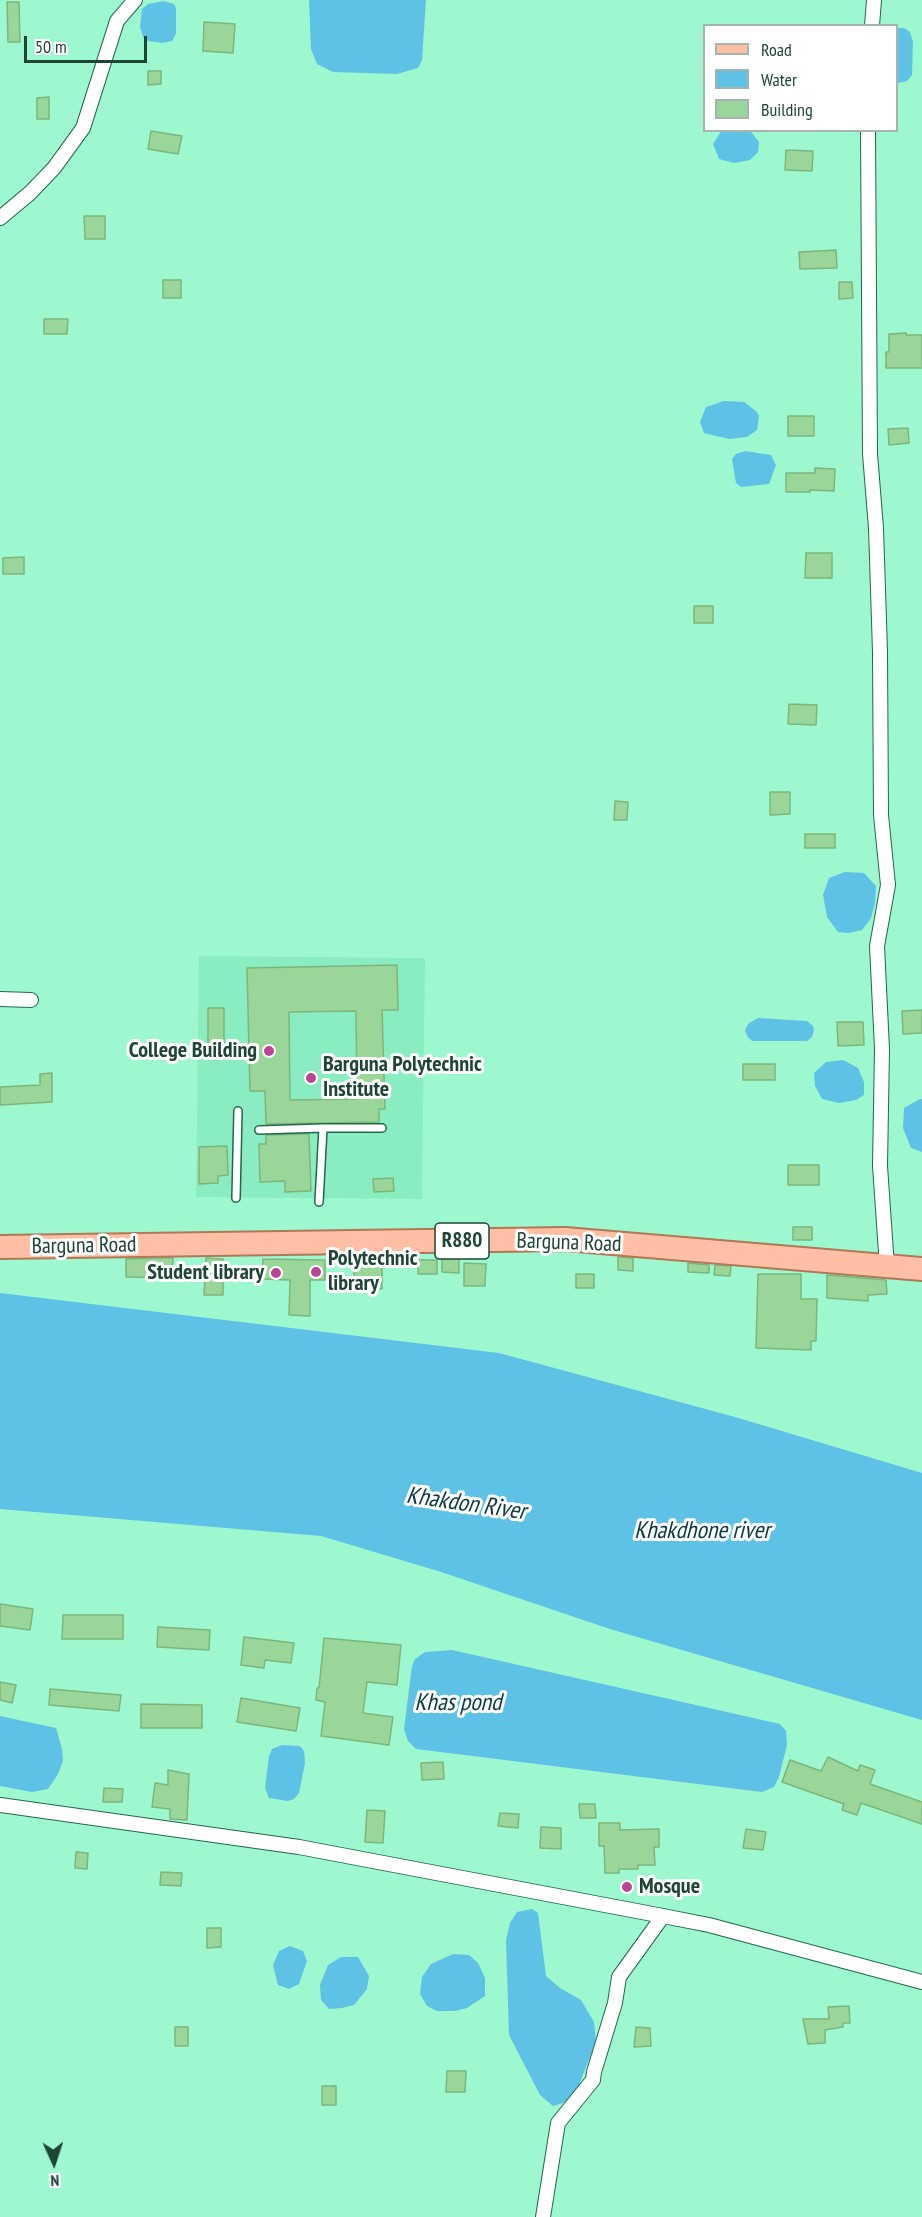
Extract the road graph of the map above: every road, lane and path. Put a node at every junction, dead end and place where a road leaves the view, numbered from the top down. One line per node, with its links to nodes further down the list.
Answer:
1 (135, 0): 5 (street)
2 (873, 0): 3 (street)
3 (872, 24)
4 (868, 132): 15 (street)
5 (0, 218)
6 (0, 999): 7 (street)
7 (31, 1000)
8 (238, 1112): 12 (lane)
9 (323, 1128): 10 (lane); 11 (lane); 13 (lane)
10 (382, 1128)
11 (259, 1131)
12 (236, 1198)
13 (319, 1202)
14 (0, 1247): 15 (main road, Barguna Road / R880)
15 (887, 1267): 16 (main road, Barguna Road / R880)
16 (922, 1269)
17 (0, 1805): 18 (street)
18 (663, 1916): 19 (street); 20 (street)
19 (922, 1982)
20 (543, 2217)

